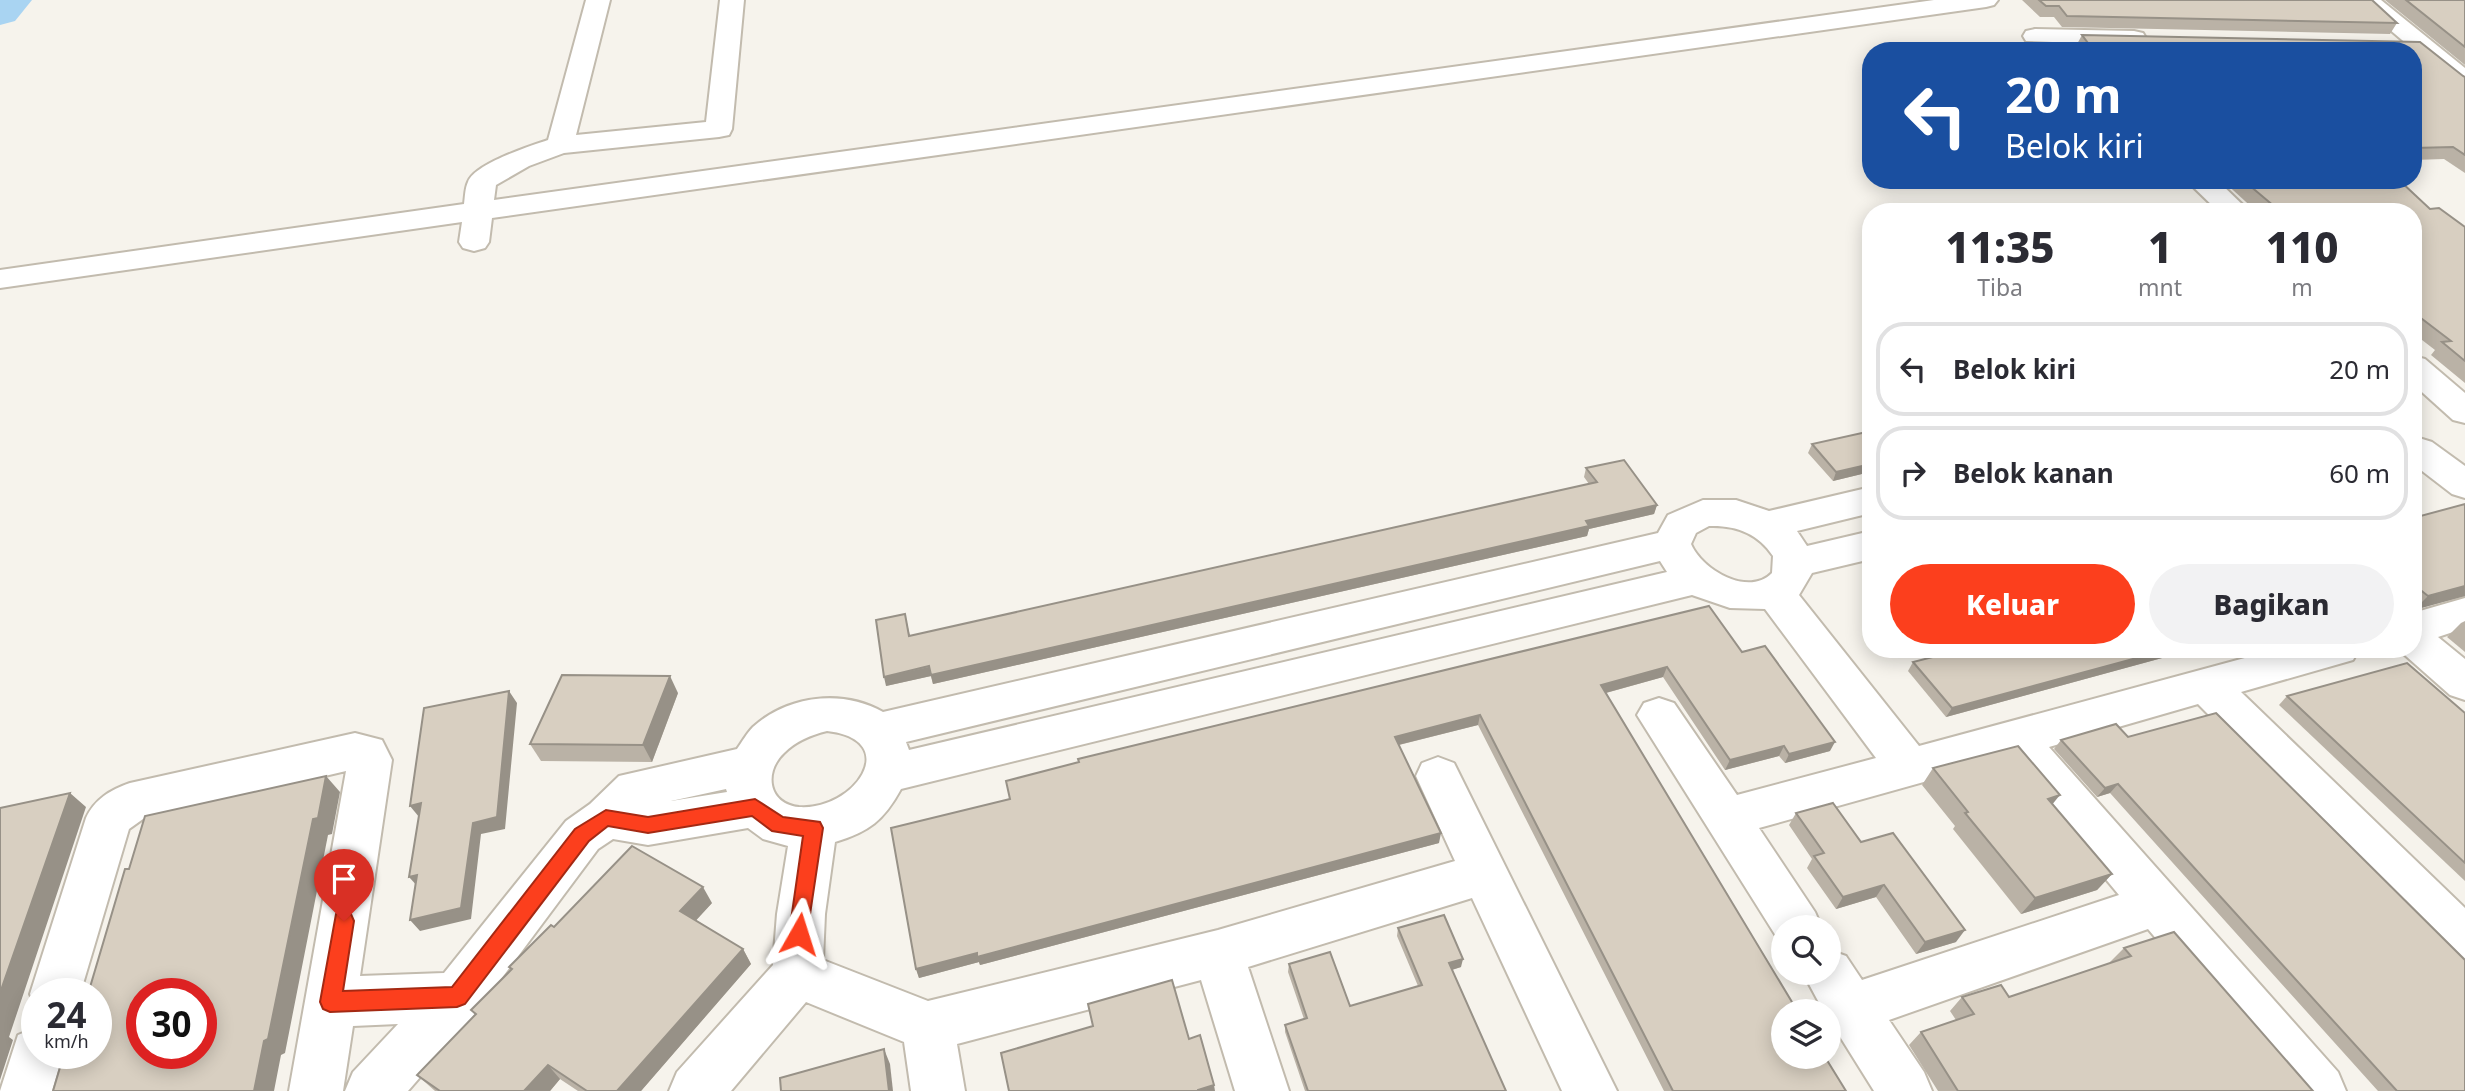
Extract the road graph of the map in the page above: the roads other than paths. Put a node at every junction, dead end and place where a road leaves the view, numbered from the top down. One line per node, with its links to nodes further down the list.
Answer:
1 (598, 0): 13 (street)
2 (732, 0): 13 (street)
3 (2367, 0): 8 (street)
4 (1999, 7): 6 (street); 10 (street)
5 (2159, 38): 7 (street)
6 (2043, 42)
7 (2067, 42)
8 (2417, 42)
9 (2422, 46): 11 (street)
10 (1315, 81): 12 (street); 16 (street)
11 (2465, 81)
12 (1339, 113)
13 (560, 145): 16 (street)
14 (2210, 189): 15 (street)
15 (2226, 203)
16 (478, 212): 17 (street); 18 (street)
17 (474, 242)
18 (0, 279)
19 (2422, 374): 20 (street)
20 (2465, 412)
21 (2422, 449): 22 (street)
22 (2465, 451)
23 (2422, 453): 24 (street)
24 (2465, 485)
25 (1862, 502): 26 (street)
26 (1766, 525): 27 (street); 29 (street)
27 (1672, 544): 30 (street); 38 (street)
28 (1862, 548): 29 (street)
29 (1784, 577): 30 (street); 40 (street)
30 (1696, 580): 41 (street)
31 (2465, 613): 32 (street)
32 (2422, 626)
33 (2422, 646): 35 (street)
34 (2305, 658): 36 (street)
35 (2465, 682)
36 (2206, 685): 39 (street); 49 (street)
37 (1659, 716): 44 (street)
38 (878, 731): 41 (street); 43 (street)
39 (2015, 739): 40 (street); 47 (street)
40 (1908, 766): 44 (street)
41 (886, 774): 45 (street)
42 (1438, 776): 46 (street)
43 (753, 786): 45 (street); 54 (street)
44 (1726, 817): 48 (street)
45 (814, 828): 51 (street)
46 (1486, 873): 50 (street); 64 (street)
47 (2158, 904): 53 (street); 66 (street)
48 (1790, 915)
49 (2465, 941)
50 (1218, 953): 56 (street); 63 (street)
51 (797, 974): 56 (street); 61 (street)
52 (60, 978): 55 (street)
53 (1840, 990): 65 (street)
54 (457, 997): 55 (street); 60 (street)
55 (330, 1002): 59 (street)
56 (928, 1026): 62 (street)
57 (32, 1069): 58 (street)
58 (25, 1091)
59 (316, 1091)
60 (372, 1091)
61 (696, 1091)
62 (938, 1091)
63 (1262, 1091)
64 (1590, 1091)
65 (1905, 1091)
66 (2319, 1091)

